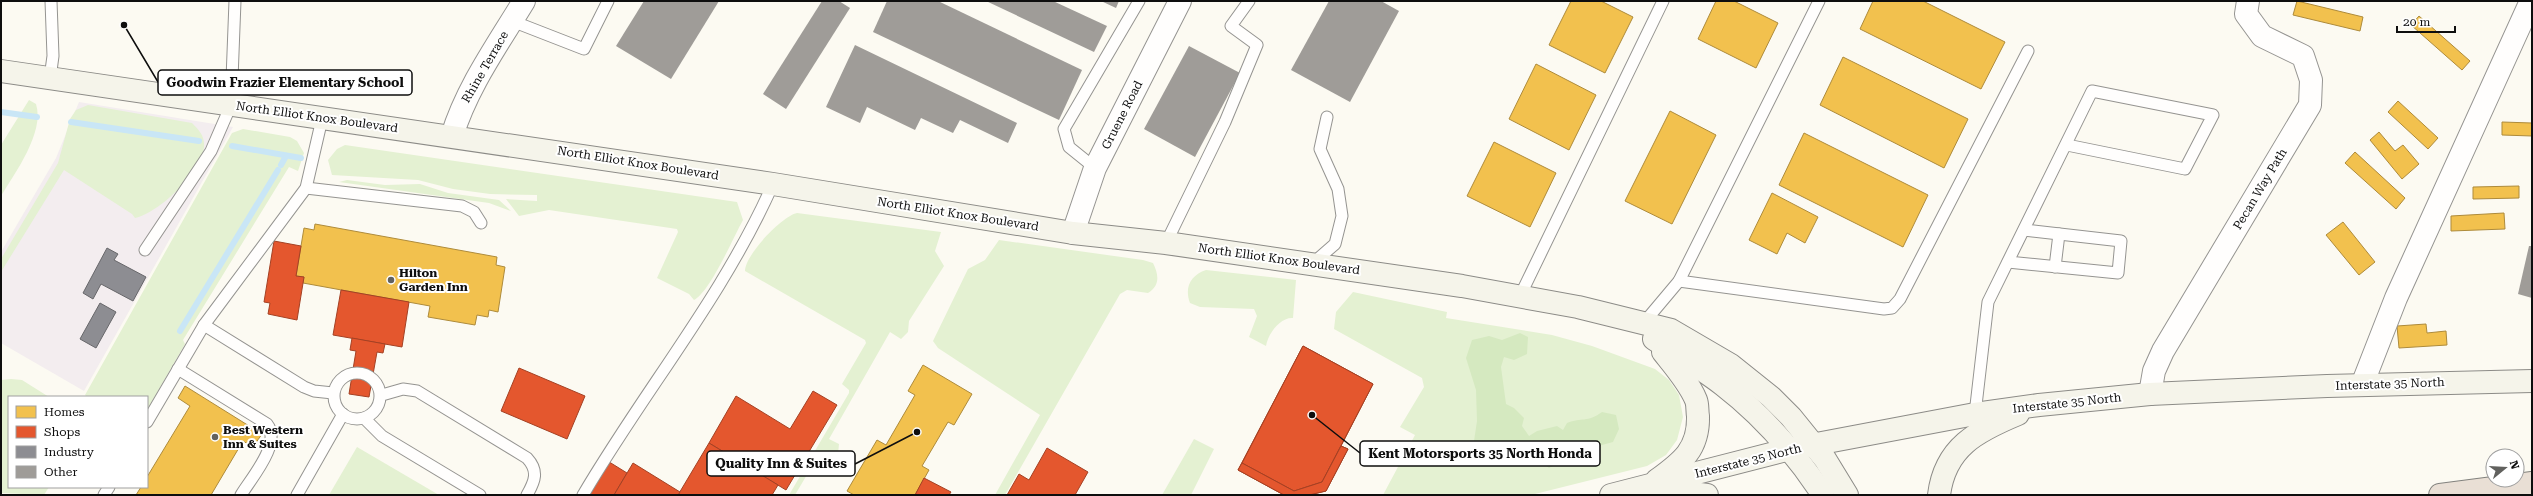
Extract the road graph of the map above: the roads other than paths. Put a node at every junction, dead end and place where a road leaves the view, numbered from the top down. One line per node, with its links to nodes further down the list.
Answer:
1 (51, 1): 15 (lane)
2 (235, 1): 16 (lane)
3 (524, 1): 12 (street, Rhine Terrace)
4 (608, 1): 12 (lane)
5 (1138, 1): 21 (lane)
6 (1180, 1): 21 (street, Gruene Road)
7 (1249, 1): 28 (lane)
8 (1663, 1): 34 (lane)
9 (1819, 1): 33 (lane)
10 (2248, 1): 41 (street, Pecan Way Path)
11 (2531, 1): 39 (street)
12 (512, 21): 19 (street, Rhine Terrace)
13 (2028, 51): 33 (lane)
14 (1, 71): 15 (main road, North Elliot Knox Boulevard)
15 (50, 78): 16 (main road, North Elliot Knox Boulevard)
16 (231, 105): 18 (main road, North Elliot Knox Boulevard); 29 (lane)
17 (1327, 117): 31 (lane)
18 (322, 119): 19 (main road, North Elliot Knox Boulevard); 23 (lane)
19 (452, 136): 22 (main road, North Elliot Knox Boulevard)
20 (2067, 145): 20 (lane); 25 (lane)
21 (1095, 168): 26 (street, Gruene Road)
22 (773, 184): 26 (main road, North Elliot Knox Boulevard); 56 (lane)
23 (306, 188): 24 (lane); 35 (lane)
24 (481, 223)
25 (2024, 230): 27 (lane); 30 (lane)
26 (1073, 233): 28 (main road, North Elliot Knox Boulevard)
27 (2059, 234): 32 (lane); 32 (lane)
28 (1166, 243): 31 (main road, North Elliot Knox Boulevard)
29 (145, 250)
30 (2008, 262): 32 (lane); 45 (lane)
31 (1312, 264): 34 (main road, North Elliot Knox Boulevard)
32 (2055, 267)
33 (1680, 281): 36 (lane)
34 (1520, 296): 36 (main road, North Elliot Knox Boulevard)
35 (204, 325): 37 (lane); 40 (lane)
36 (1648, 332): 48 (main road, North Elliot Knox Boulevard); 49 (main road, North Elliot Knox Boulevard); 51 (main road)
37 (178, 369): 47 (lane); 52 (lane)
38 (2532, 381): 39 (main road, Interstate 35 North)
39 (2362, 385): 41 (main road, Interstate 35 North)
40 (333, 393): 42 (lane); 44 (lane)
41 (2150, 394): 43 (main road, Interstate 35 North)
42 (382, 395): 46 (lane); 55 (lane)
43 (2039, 405): 45 (main road, Interstate 35 North); 61 (main road)
44 (343, 414): 46 (lane); 53 (lane)
45 (1975, 414): 48 (main road, Interstate 35 North)
46 (364, 418): 54 (lane)
47 (148, 420)
48 (1814, 445): 49 (main road, Interstate 35 North); 60 (main road, North Elliot Knox Boulevard)
49 (1790, 449): 51 (main road, Interstate 35 North); 59 (main road, North Elliot Knox Boulevard)
50 (2532, 483): 62 (highway)
51 (1646, 488): 57 (main road, Interstate 35 North); 58 (main road)
52 (241, 495)
53 (297, 495)
54 (480, 495)
55 (527, 495)
56 (583, 495)
57 (1611, 495)
58 (1708, 495)
59 (1823, 495)
60 (1847, 495)
61 (1939, 495)
62 (2440, 495)

